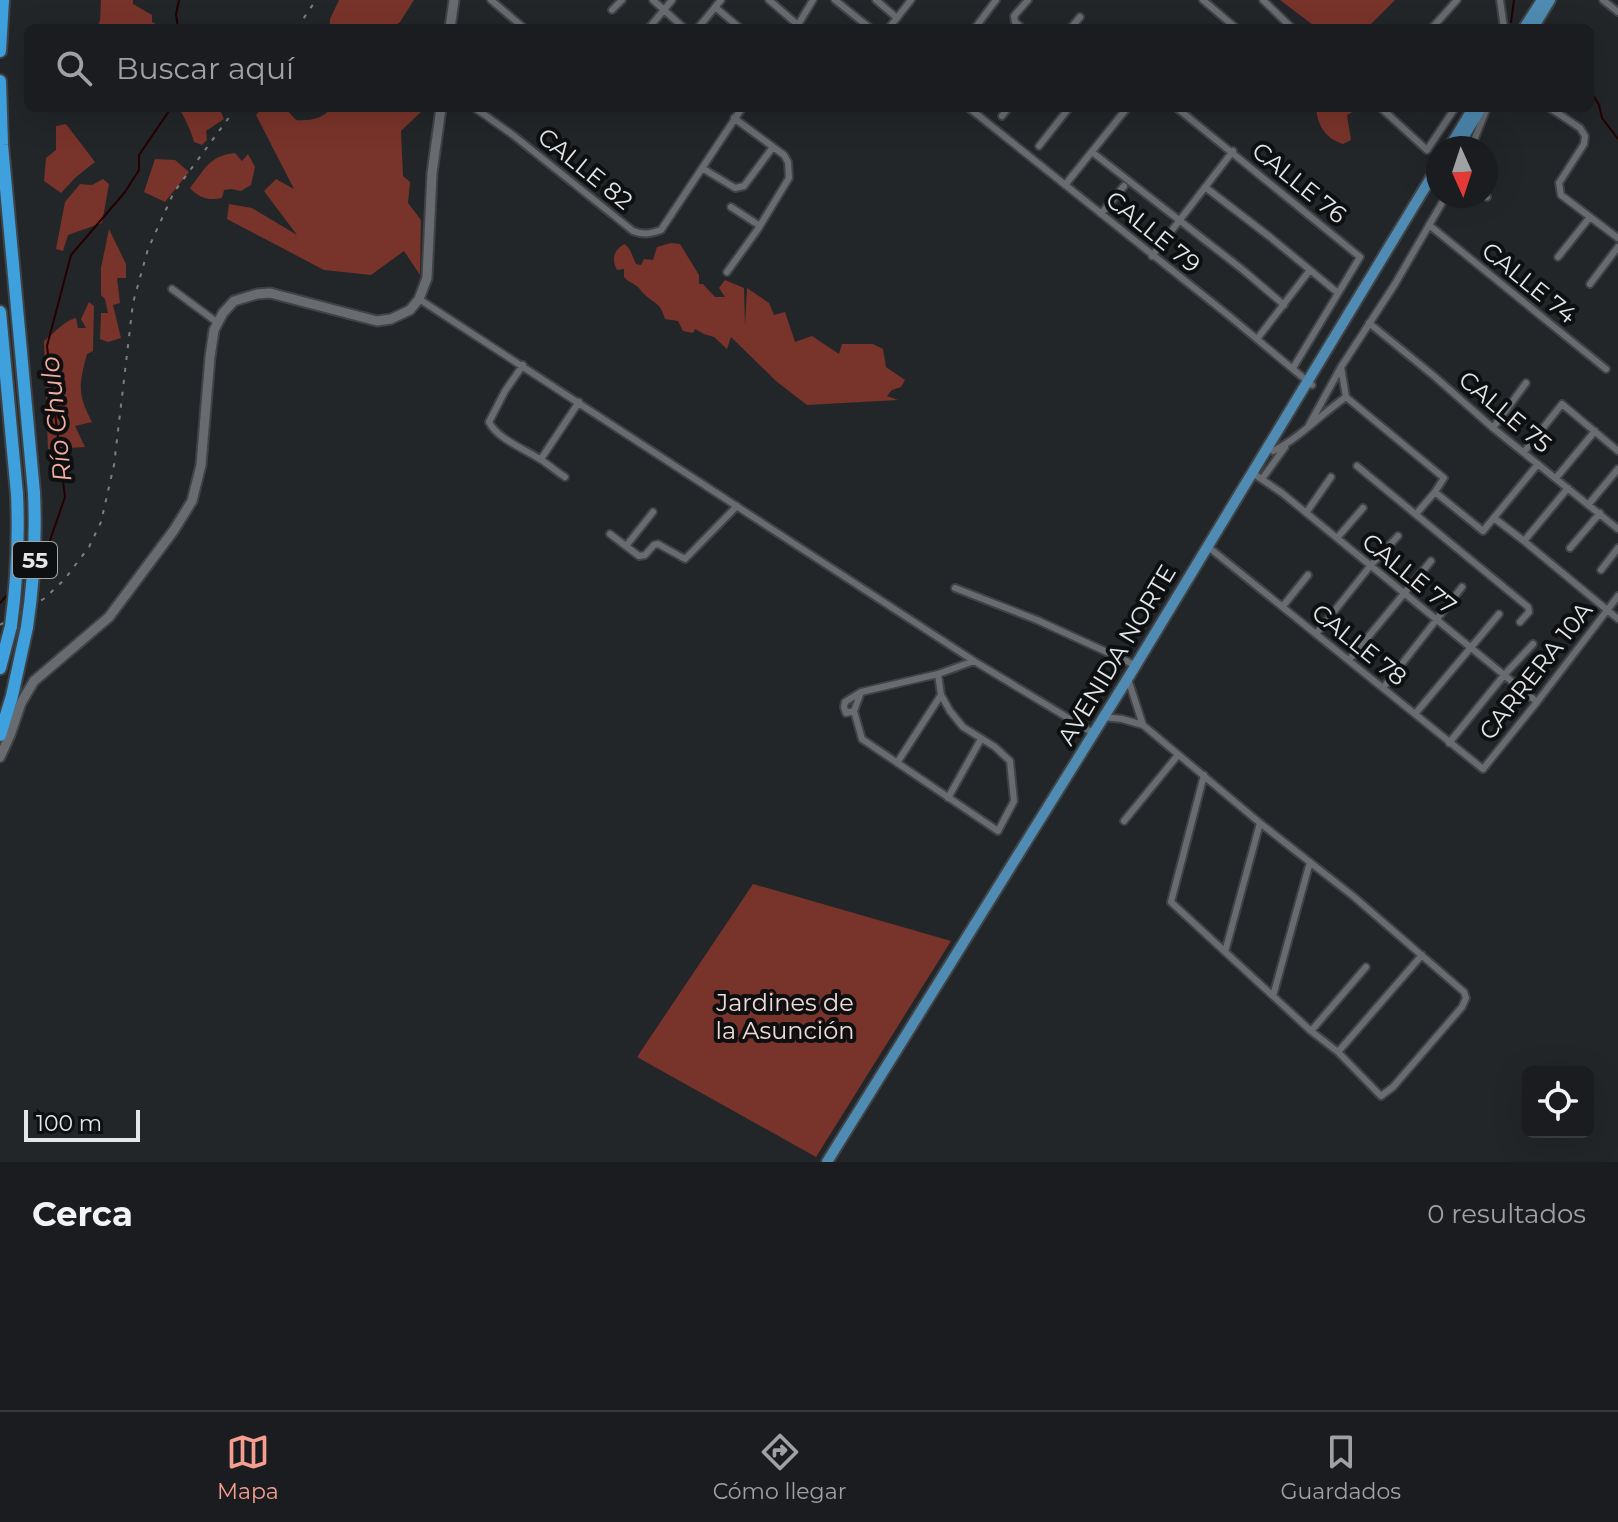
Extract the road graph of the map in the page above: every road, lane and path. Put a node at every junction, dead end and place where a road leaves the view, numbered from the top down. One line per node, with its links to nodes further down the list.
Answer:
1 (3, 0): 47 (highway)
2 (454, 0): 28 (street)
3 (491, 0): 29 (street)
4 (622, 0): 23 (street)
5 (653, 0): 24 (street)
6 (672, 0): 24 (street)
7 (721, 0): 22 (street)
8 (769, 0): 34 (street)
9 (813, 0): 35 (street)
10 (835, 0): 36 (street)
11 (876, 0): 27 (street)
12 (911, 0): 27 (street)
13 (996, 0): 38 (street)
14 (1028, 0): 39 (street)
15 (1263, 0): 42 (street)
16 (1457, 0): 43 (street)
17 (1500, 0): 44 (street)
18 (1542, 0): 45 (main road)
19 (1550, 0): 46 (main road)
20 (1603, 0): 25 (street)
21 (1205, 1): 41 (street)
22 (715, 7): 32 (street); 33 (street)
23 (612, 10)
24 (664, 10): 30 (street); 31 (street)
25 (1618, 12)
26 (1080, 17): 40 (street)
27 (897, 18): 37 (street)
28 (451, 24)
29 (519, 24)
30 (652, 24)
31 (680, 24)
32 (701, 24)
33 (735, 24)
34 (795, 24)
35 (798, 24)
36 (865, 24)
37 (892, 24)
38 (980, 24)
39 (1017, 24)
40 (1074, 24)
41 (1231, 24)
42 (1288, 24)
43 (1436, 24)
44 (1503, 24)
45 (1527, 24)
46 (1535, 24)
47 (0, 51)
48 (0, 81): 176 (highway, 55, bridge)
49 (440, 112): 94 (street)
50 (481, 112): 72 (street, CALLE 82)
51 (739, 112): 64 (street)
52 (974, 112): 73 (street, CALLE 79)
53 (1005, 112): 63 (street)
54 (1066, 112): 68 (street)
55 (1124, 112): 71 (street)
56 (1182, 112): 70 (street, CALLE 76)
57 (1385, 112): 58 (street)
58 (1452, 112)
59 (1471, 112): 65 (main road)
60 (1481, 112): 66 (main road)
61 (1483, 112): 67 (street)
62 (1556, 112): 81 (street)
63 (1002, 116)
64 (734, 118): 69 (street); 72 (street)
65 (1456, 136)
66 (1465, 136)
67 (1475, 136)
68 (1039, 146)
69 (773, 147): 72 (street); 84 (street)
70 (1233, 151): 76 (street); 93 (street, CALLE 76)
71 (1092, 152): 73 (street); 82 (street)
72 (702, 168)
73 (1065, 185): 80 (street, CALLE 79)
74 (1124, 186): 80 (street)
75 (1426, 186): 105 (main road, AVENIDA NORTE)
76 (1205, 187): 82 (street); 89 (street)
77 (1426, 198): 105 (main road, AVENIDA NORTE)
78 (731, 207): 84 (street)
79 (1439, 208): 83 (street)
80 (1101, 214): 87 (street, CALLE 79)
81 (1590, 217): 85 (street); 88 (street)
82 (1180, 220): 87 (street); 95 (street)
83 (1429, 225): 98 (street); 104 (street, CALLE 74)
84 (760, 226): 90 (street)
85 (1618, 238)
86 (1618, 247): 91 (street)
87 (1152, 256): 99 (street, CALLE 79)
88 (1558, 257)
89 (1310, 270): 93 (street); 95 (street)
90 (727, 272)
91 (1590, 284)
92 (172, 289): 97 (street)
93 (1338, 293): 103 (street)
94 (419, 299): 97 (street); 101 (street)
95 (1284, 305): 99 (street)
96 (0, 312): 100 (highway, 55)
97 (218, 323): 180 (street)
98 (1369, 323): 102 (street); 110 (street, CALLE 75)
99 (1257, 339): 103 (street, CALLE 79)
100 (2, 352): 163 (highway, 55, bridge)
101 (523, 365): 108 (street); 116 (street)
102 (1341, 367): 107 (street); 109 (street)
103 (1293, 368): 105 (street, CALLE 79)
104 (1606, 369)
105 (1310, 383): 113 (main road, AVENIDA NORTE); 162 (main road, AVENIDA NORTE)
106 (1526, 383): 110 (street)
107 (1346, 397): 109 (street); 125 (street)
108 (579, 402): 116 (street); 127 (street)
109 (1309, 425): 112 (street)
110 (1493, 428): 115 (street, CALLE 75)
111 (1595, 431): 114 (street); 115 (street); 123 (street)
112 (1287, 444): 113 (street); 121 (street)
113 (1273, 451): 121 (main road, AVENIDA NORTE)
114 (1618, 451)
115 (1524, 452): 117 (street, CALLE 75)
116 (541, 459): 120 (street)
117 (1538, 464): 123 (street, CALLE 75); 133 (street)
118 (1357, 466): 132 (street)
119 (1618, 469): 126 (street)
120 (565, 477)
121 (1260, 477): 130 (street, CALLE 77); 142 (main road, AVENIDA NORTE)
122 (1331, 477): 130 (street)
123 (1556, 478): 124 (street, CALLE 75)
124 (1568, 488): 126 (street, CALLE 75); 138 (street)
125 (1435, 492): 132 (street); 133 (street)
126 (1588, 505): 131 (street, CALLE 75)
127 (737, 506): 139 (street); 161 (street)
128 (1363, 508): 137 (street)
129 (653, 512): 139 (street)
130 (1306, 513): 137 (street, CALLE 77)
131 (1600, 513): 134 (street, CALLE 75); 140 (street)
132 (1416, 514): 156 (street)
133 (1494, 518): 138 (street)
134 (1618, 528)
135 (610, 534): 139 (street)
136 (1398, 536): 144 (street)
137 (1337, 538): 144 (street, CALLE 77)
138 (1524, 541): 152 (street)
139 (626, 546)
140 (1570, 548)
141 (1618, 548): 145 (street)
142 (1212, 550): 151 (street, CALLE 78); 166 (main road, AVENIDA NORTE)
143 (1431, 561): 149 (street)
144 (1371, 565): 149 (street, CALLE 77); 157 (street)
145 (1601, 570)
146 (1308, 575): 151 (street)
147 (1462, 587): 155 (street)
148 (955, 588): 162 (street)
149 (1404, 593): 155 (street, CALLE 77); 160 (street)
150 (1618, 596): 152 (street, CARRERA 10A)
151 (1283, 606): 157 (street, CALLE 78)
152 (1607, 610): 154 (street); 170 (street, CARRERA 10A)
153 (1499, 614): 159 (street)
154 (1618, 619)
155 (1437, 620): 159 (street, CALLE 77); 167 (street)
156 (1520, 622)
157 (1316, 634): 160 (street, CALLE 78)
158 (1533, 644): 165 (street)
159 (1470, 647): 165 (street, CALLE 77); 172 (street)
160 (1349, 660): 167 (street, CALLE 78)
161 (974, 661): 164 (street); 175 (street)
162 (1135, 665): 166 (main road, AVENIDA NORTE)
163 (0, 668)
164 (938, 674): 168 (street); 169 (street)
165 (1505, 674): 170 (street, CALLE 77); 178 (street)
166 (1129, 683): 173 (main road, AVENIDA NORTE); 174 (street)
167 (1383, 688): 172 (street, CALLE 78)
168 (861, 692): 171 (street); 171 (street)
169 (941, 695): 177 (street); 181 (street)
170 (1537, 702): 182 (street, CARRERA 10A)
171 (854, 711): 181 (street)
172 (1415, 714): 178 (street, CALLE 78)
173 (1106, 717): 174 (street); 175 (main road, AVENIDA NORTE); 195 (main road, AVENIDA NORTE)
174 (1143, 725): 179 (street)
175 (1093, 733): 194 (main road, AVENIDA NORTE)
176 (0, 735)
177 (981, 739): 184 (street); 184 (street)
178 (1449, 743): 182 (street, CALLE 78)
179 (1178, 755): 183 (street); 185 (street)
180 (0, 757)
181 (897, 763): 184 (street)
182 (1483, 769)
183 (1204, 775): 186 (street); 188 (street)
184 (948, 798)
185 (1124, 821)
186 (1260, 823): 187 (street); 188 (street)
187 (1310, 862): 189 (street); 191 (street)
188 (1225, 952): 191 (street)
189 (1422, 955): 193 (street); 193 (street)
190 (1366, 967): 192 (street)
191 (1273, 996): 192 (street)
192 (1311, 1031): 193 (street)
193 (1338, 1052)
194 (827, 1162)
195 (834, 1162)

